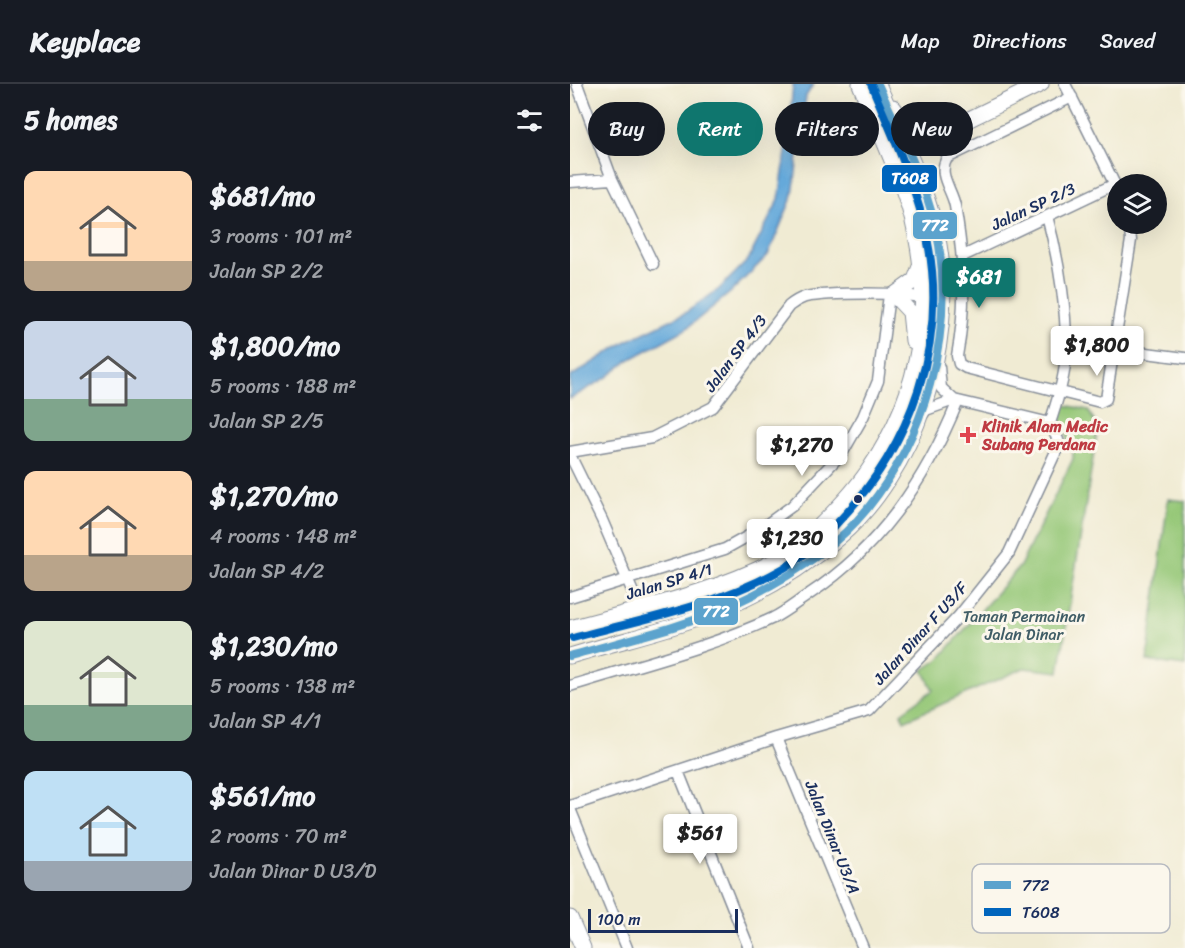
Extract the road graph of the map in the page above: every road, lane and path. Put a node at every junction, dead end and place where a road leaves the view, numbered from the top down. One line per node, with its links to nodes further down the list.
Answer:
1 (577, 84): 14 (street)
2 (860, 84): 12 (main road, Jalan SP 4/1)
3 (879, 84): 7 (main road); 8 (main road)
4 (1041, 84): 9 (main road)
5 (1065, 84): 6 (street)
6 (1072, 97): 13 (street); 20 (street)
7 (891, 104)
8 (891, 113)
9 (973, 117)
10 (909, 156): 15 (main road)
11 (922, 156): 15 (main road)
12 (890, 157): 21 (main road, Jalan SP 4/1)
13 (1110, 174)
14 (612, 179): 16 (street); 22 (street)
15 (919, 180): 25 (main road)
16 (570, 182)
17 (1107, 191): 18 (street, Jalan SP 2/3)
18 (1047, 216): 20 (street, Jalan SP 2/3); 29 (street)
19 (1130, 234): 26 (street)
20 (963, 256): 29 (street)
21 (921, 262): 23 (main road); 24 (main road, Jalan SP 4/1)
22 (653, 264)
23 (891, 295): 24 (street, Jalan SP 4/3); 28 (main road); 33 (street, Jalan SP 4/3); 34 (street)
24 (924, 299): 25 (main road); 28 (main road, Jalan SP 4/1)
25 (940, 344): 30 (street); 31 (main road)
26 (1115, 350): 27 (street); 29 (street)
27 (1185, 358)
28 (912, 383): 36 (main road, Jalan SP 4/1)
29 (1060, 392): 32 (street)
30 (956, 400): 31 (street); 32 (street); 39 (street)
31 (918, 421): 38 (main road)
32 (1050, 423): 40 (street, Jalan Dinar F U3/F)
33 (570, 454): 34 (street)
34 (627, 580): 35 (street); 36 (street)
35 (570, 597)
36 (640, 609): 37 (main road, Jalan SP 4/1)
37 (570, 628)
38 (570, 656)
39 (570, 686)
40 (776, 738): 41 (street, Jalan Dinar F U3/F); 47 (street, Jalan Dinar U3/A)
41 (678, 771): 42 (street, Jalan Dinar F U3/F); 46 (street)
42 (570, 808): 45 (street)
43 (570, 918): 44 (main road)
44 (583, 948)
45 (627, 948)
46 (749, 948)
47 (862, 948)

